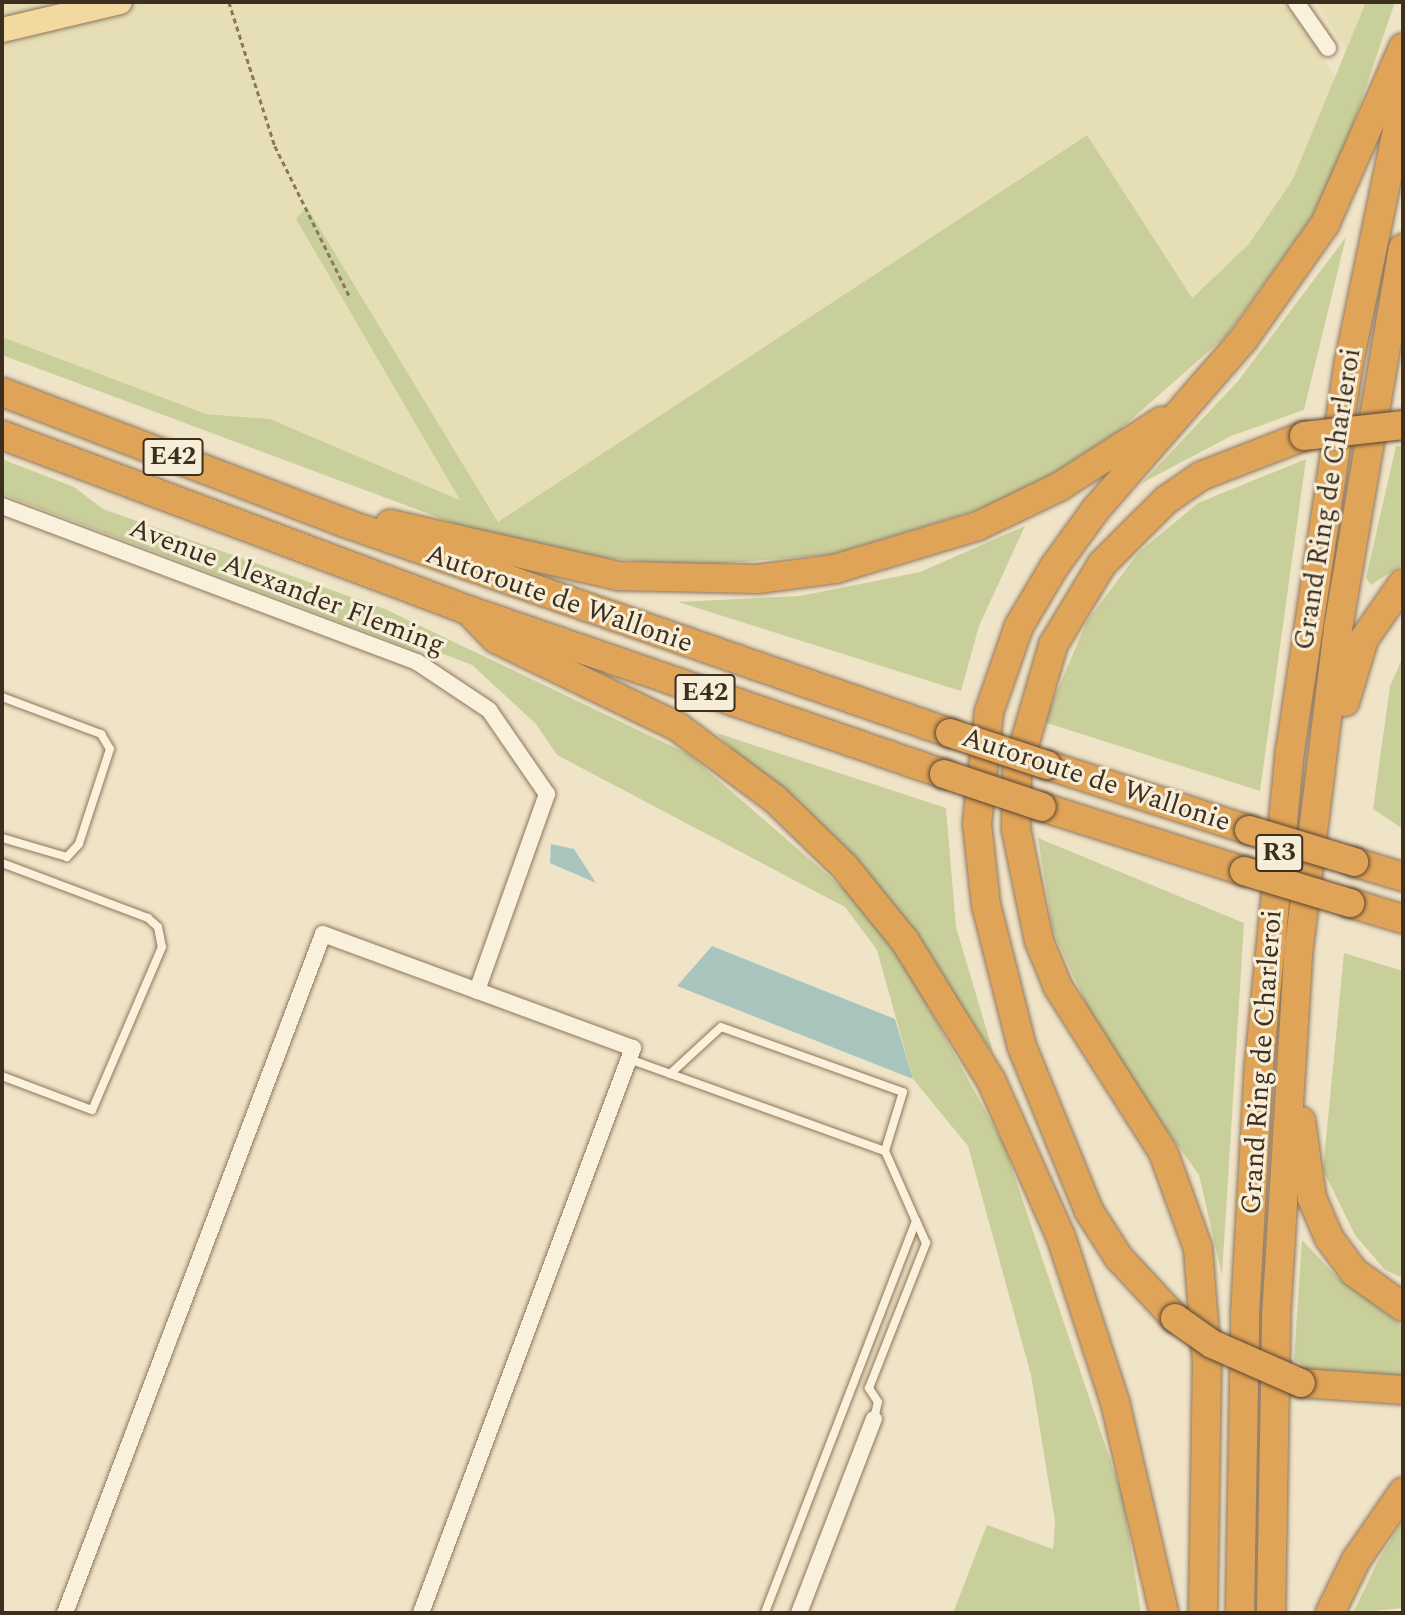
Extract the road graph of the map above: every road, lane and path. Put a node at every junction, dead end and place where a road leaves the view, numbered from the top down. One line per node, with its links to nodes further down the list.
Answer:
1 (49, 2): 5 (main road)
2 (120, 2): 6 (main road)
3 (229, 2): 11 (path)
4 (1296, 2): 7 (street)
5 (2, 13)
6 (2, 30)
7 (1328, 48)
8 (1403, 48): 13 (highway)
9 (1403, 101): 43 (highway, Grand Ring de Charleroi / R3)
10 (1403, 249): 21 (highway, Grand Ring de Charleroi / R3)
11 (350, 297)
12 (2, 391): 17 (highway, Autoroute de Wallonie / E42)
13 (1188, 405): 17 (highway); 34 (highway, bridge)
14 (1403, 425): 42 (highway, bridge)
15 (2, 435): 19 (highway, Autoroute de Wallonie / E42)
16 (2, 506): 26 (street, Avenue Alexander Fleming)
17 (345, 523): 24 (highway, Autoroute de Wallonie / E42, bridge)
18 (1403, 583): 21 (highway)
19 (468, 610): 25 (highway, Autoroute de Wallonie / E42, bridge); 41 (highway)
20 (2, 697): 22 (lane)
21 (1326, 735): 28 (highway, Grand Ring de Charleroi / R3)
22 (2, 838)
23 (2, 863): 30 (lane)
24 (1403, 877)
25 (1403, 919)
26 (477, 991): 27 (street); 37 (street)
27 (629, 1059): 29 (lane); 38 (street)
28 (1290, 1069): 33 (highway); 44 (highway, Grand Ring de Charleroi / R3)
29 (670, 1074): 31 (lane); 31 (lane)
30 (2, 1076)
31 (885, 1151): 32 (lane)
32 (916, 1221): 35 (lane); 39 (lane)
33 (1403, 1307)
34 (1403, 1390)
35 (874, 1419): 40 (street)
36 (1403, 1492): 45 (highway)
37 (65, 1613)
38 (421, 1613)
39 (765, 1613)
40 (799, 1613)
41 (1164, 1613)
42 (1203, 1613)
43 (1240, 1613)
44 (1271, 1613)
45 (1330, 1613)

